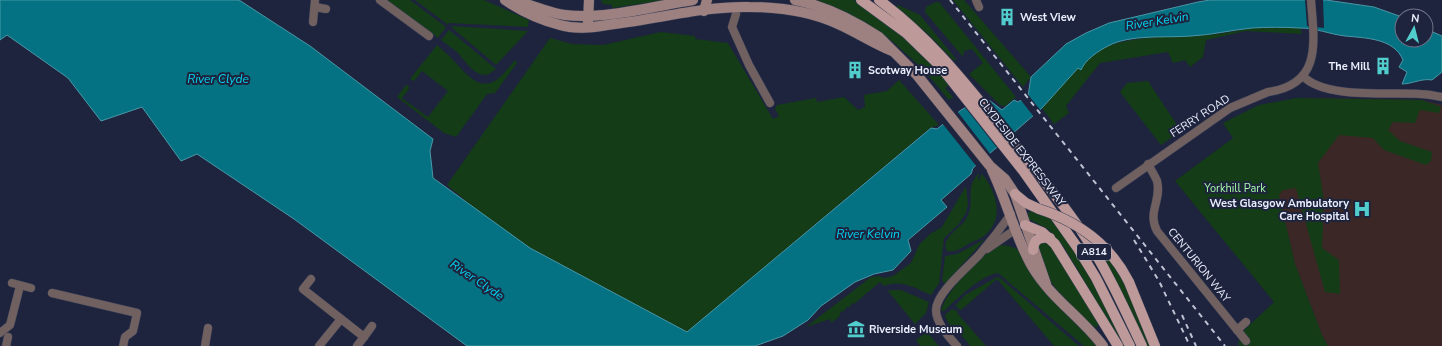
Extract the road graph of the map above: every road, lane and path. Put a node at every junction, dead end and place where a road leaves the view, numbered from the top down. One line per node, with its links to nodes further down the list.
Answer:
1 (380, 0): 19 (street)
2 (505, 0): 18 (main road)
3 (511, 0): 15 (main road)
4 (589, 0): 15 (main road)
5 (693, 0): 15 (main road)
6 (707, 0): 13 (main road)
7 (795, 0): 16 (main road)
8 (861, 0): 25 (main road, CLYDESIDE EXPRESSWAY / A814)
9 (879, 0): 25 (main road, CLYDESIDE EXPRESSWAY / A814)
10 (1311, 0): 20 (street)
11 (315, 4): 12 (street); 17 (street)
12 (326, 9)
13 (704, 11): 16 (main road); 18 (main road)
14 (736, 14): 22 (street)
15 (588, 16): 18 (main road)
16 (840, 20): 24 (main road)
17 (313, 22)
18 (588, 28)
19 (430, 36)
20 (1303, 76): 21 (street); 23 (street, FERRY ROAD)
21 (1442, 97)
22 (770, 103)
23 (1148, 164): 26 (street, FERRY ROAD); 43 (street, CENTURION WAY)
24 (990, 166): 27 (main road); 28 (main road)
25 (1028, 169): 56 (main road, CLYDESIDE EXPRESSWAY / A814); 57 (main road, CLYDESIDE EXPRESSWAY / A814)
26 (1116, 188)
27 (1025, 207): 28 (main road); 29 (main road); 58 (main road, A814, bridge)
28 (1011, 214): 29 (main road); 32 (street)
29 (1021, 227): 30 (main road, A814); 31 (main road); 32 (street); 35 (main road)
30 (1050, 238): 31 (main road); 55 (main road, A814)
31 (1033, 250): 35 (main road)
32 (979, 254): 53 (street)
33 (311, 279): 39 (street)
34 (12, 283): 36 (street)
35 (1046, 284): 54 (main road)
36 (20, 286): 37 (street); 44 (street)
37 (31, 288)
38 (52, 293): 49 (street)
39 (341, 319): 46 (street); 51 (street)
40 (1246, 322): 43 (street)
41 (372, 326): 46 (street)
42 (208, 328): 50 (street)
43 (1237, 330): 47 (street, CENTURION WAY)
44 (0, 333)
45 (8, 337): 48 (street)
46 (364, 337): 52 (street)
47 (1246, 341)
48 (6, 346)
49 (123, 346)
50 (205, 346)
51 (319, 346)
52 (357, 346)
53 (957, 346)
54 (1103, 346)
55 (1118, 346)
56 (1130, 346)
57 (1142, 346)
58 (1155, 346)

